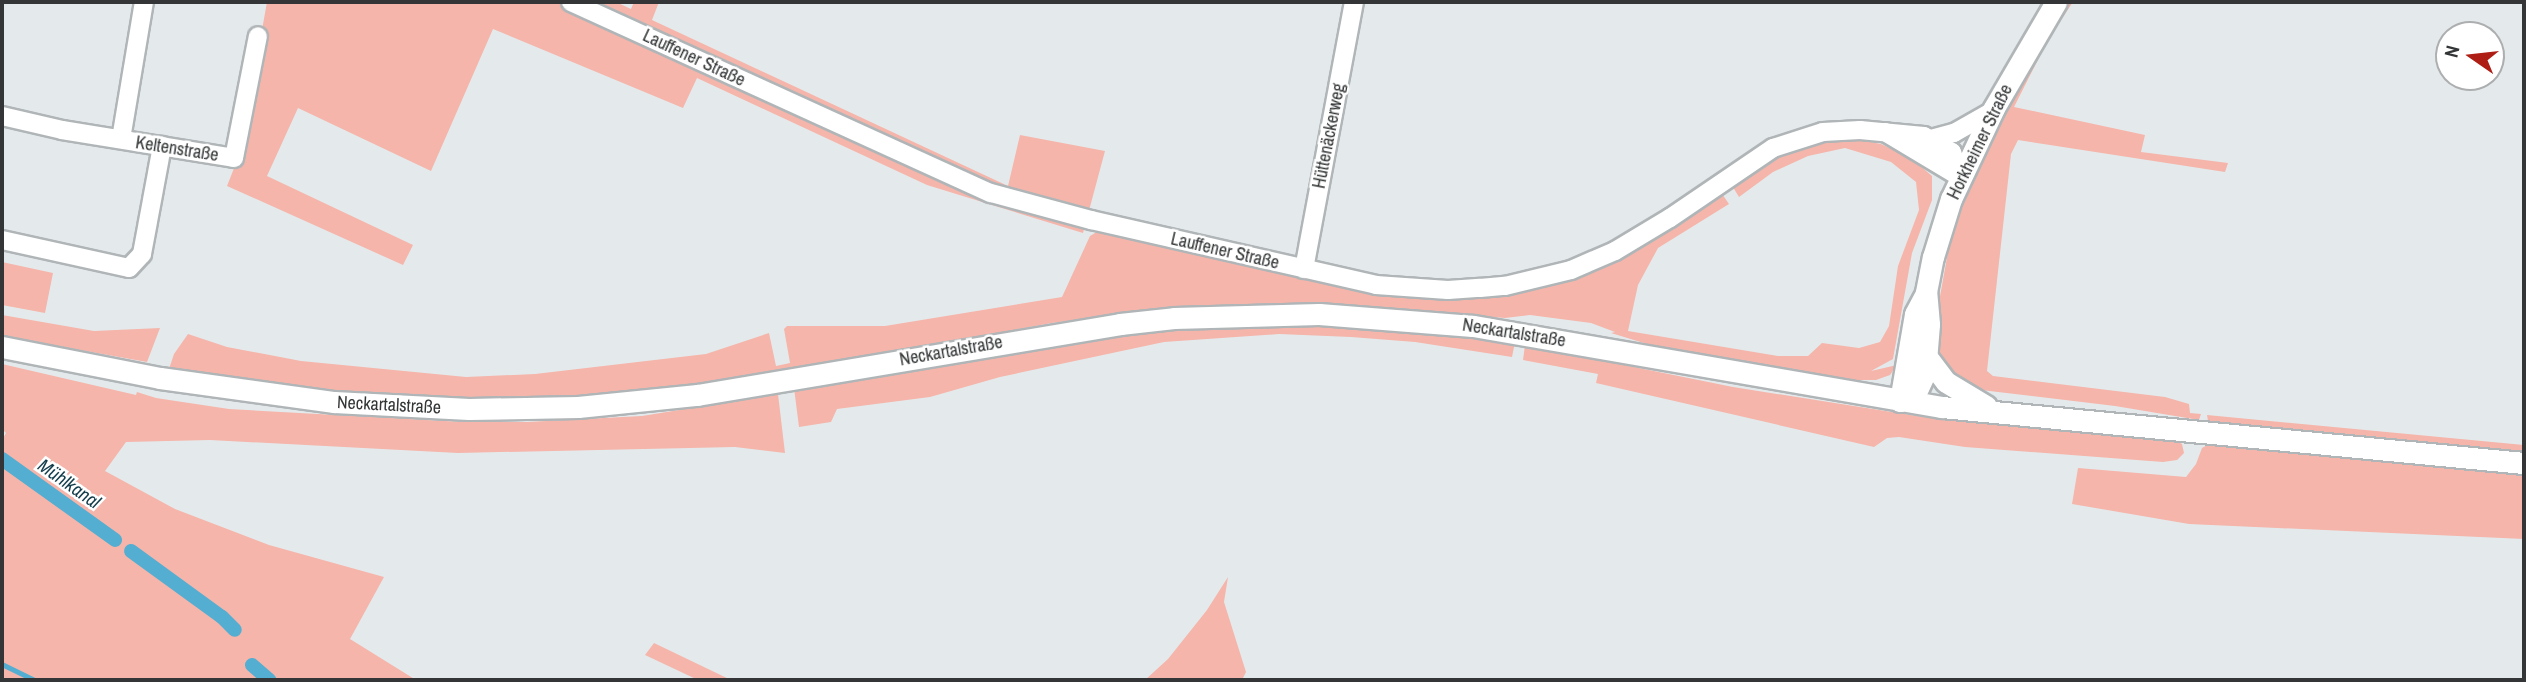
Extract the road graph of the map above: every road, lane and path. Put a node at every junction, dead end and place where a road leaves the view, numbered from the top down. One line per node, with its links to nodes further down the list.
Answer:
1 (144, 2): 9 (street)
2 (571, 2): 14 (street, Lauffener Straße)
3 (1354, 2): 14 (street, Hüttenäckerweg)
4 (2056, 2): 6 (main road, Horkheimer Straße)
5 (257, 38): 11 (street, Keltenstraße)
6 (1992, 112): 10 (street); 12 (main road, Horkheimer Straße)
7 (2, 116): 9 (street, Keltenstraße)
8 (1885, 132): 10 (street, Lauffener Straße); 12 (street); 14 (street, Lauffener Straße)
9 (121, 139): 11 (street, Keltenstraße)
10 (1931, 139): 12 (street)
11 (162, 146): 13 (street)
12 (1960, 177): 15 (main road, Horkheimer Straße)
13 (2, 240)
14 (1304, 269)
15 (1926, 292): 17 (main road, Horkheimer Straße); 18 (main road, Horkheimer Straße)
16 (2, 347): 18 (main road, Neckartalstraße)
17 (1927, 357): 18 (main road, Horkheimer Straße); 19 (main road)
18 (1900, 401): 19 (main road, Neckartalstraße)
19 (1997, 412): 20 (main road, Neckartalstraße)
20 (2524, 463)

